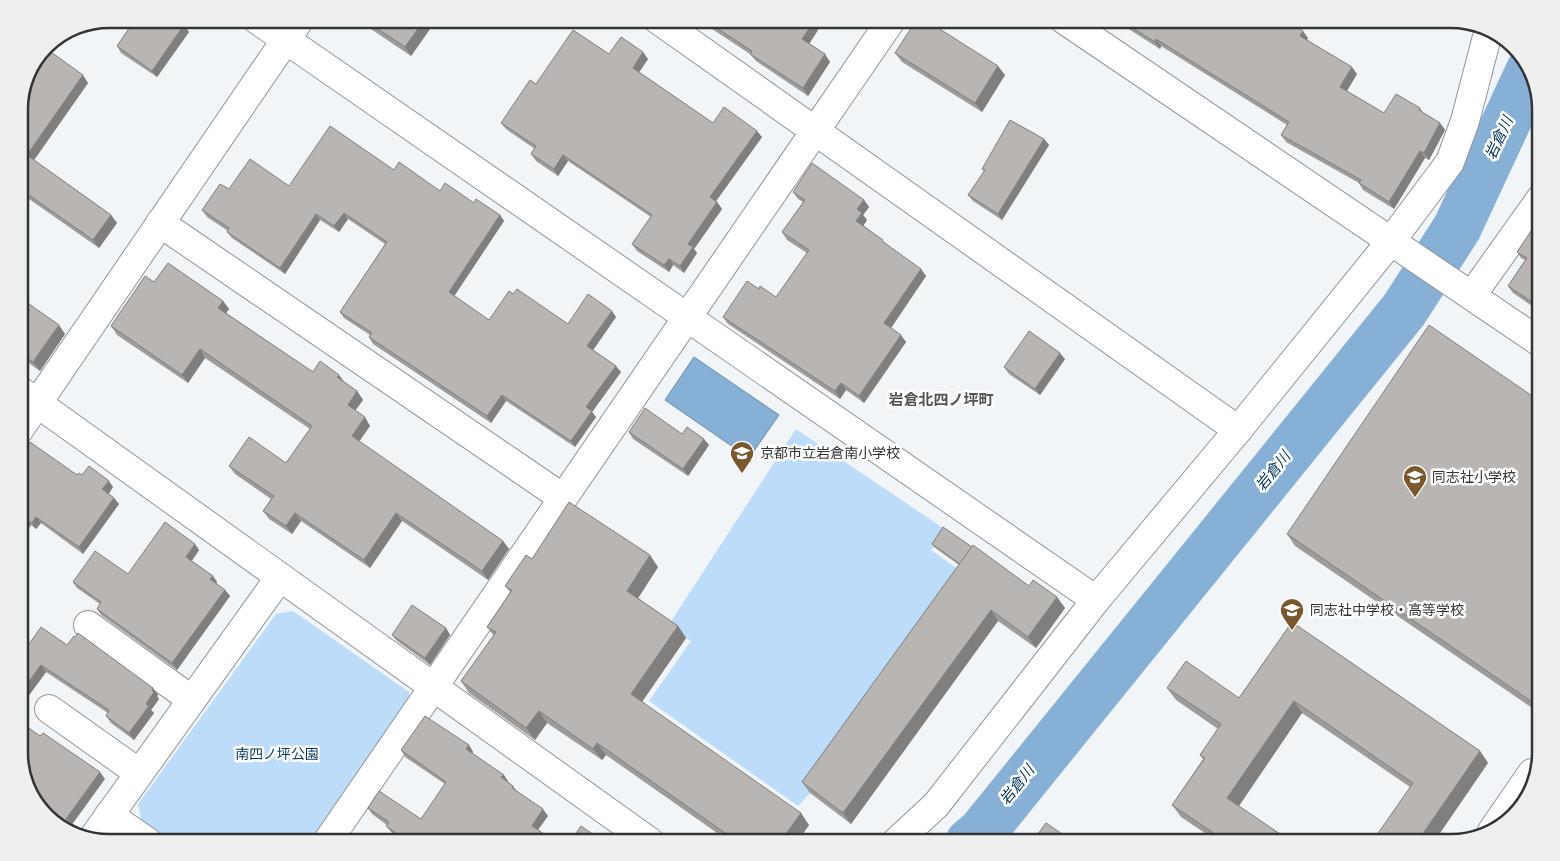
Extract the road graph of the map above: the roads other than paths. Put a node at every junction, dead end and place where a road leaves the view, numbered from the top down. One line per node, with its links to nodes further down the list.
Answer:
1 (670, 28): 6 (street)
2 (886, 28): 6 (street)
3 (1076, 28): 9 (street)
4 (293, 29): 8 (street); 11 (street)
5 (1487, 36): 9 (street)
6 (816, 130): 11 (street); 14 (street)
7 (1532, 211): 10 (street)
8 (160, 223): 13 (street); 15 (street)
9 (1390, 241): 10 (street); 14 (street)
10 (1472, 295): 12 (street)
11 (687, 317): 15 (street); 17 (street)
12 (1532, 337)
13 (28, 396): 16 (street)
14 (1238, 430): 17 (street)
15 (563, 498): 19 (street)
16 (280, 577): 19 (street); 20 (street)
17 (1096, 600): 30 (street)
18 (88, 625): 20 (street)
19 (433, 687): 28 (street); 29 (street)
20 (192, 700): 22 (street)
21 (49, 709): 22 (street)
22 (139, 774): 25 (street)
23 (1528, 779): 24 (street)
24 (1504, 814)
25 (109, 816): 26 (street); 27 (street)
26 (97, 833)
27 (136, 834)
28 (332, 834)
29 (639, 834)
30 (905, 834)

